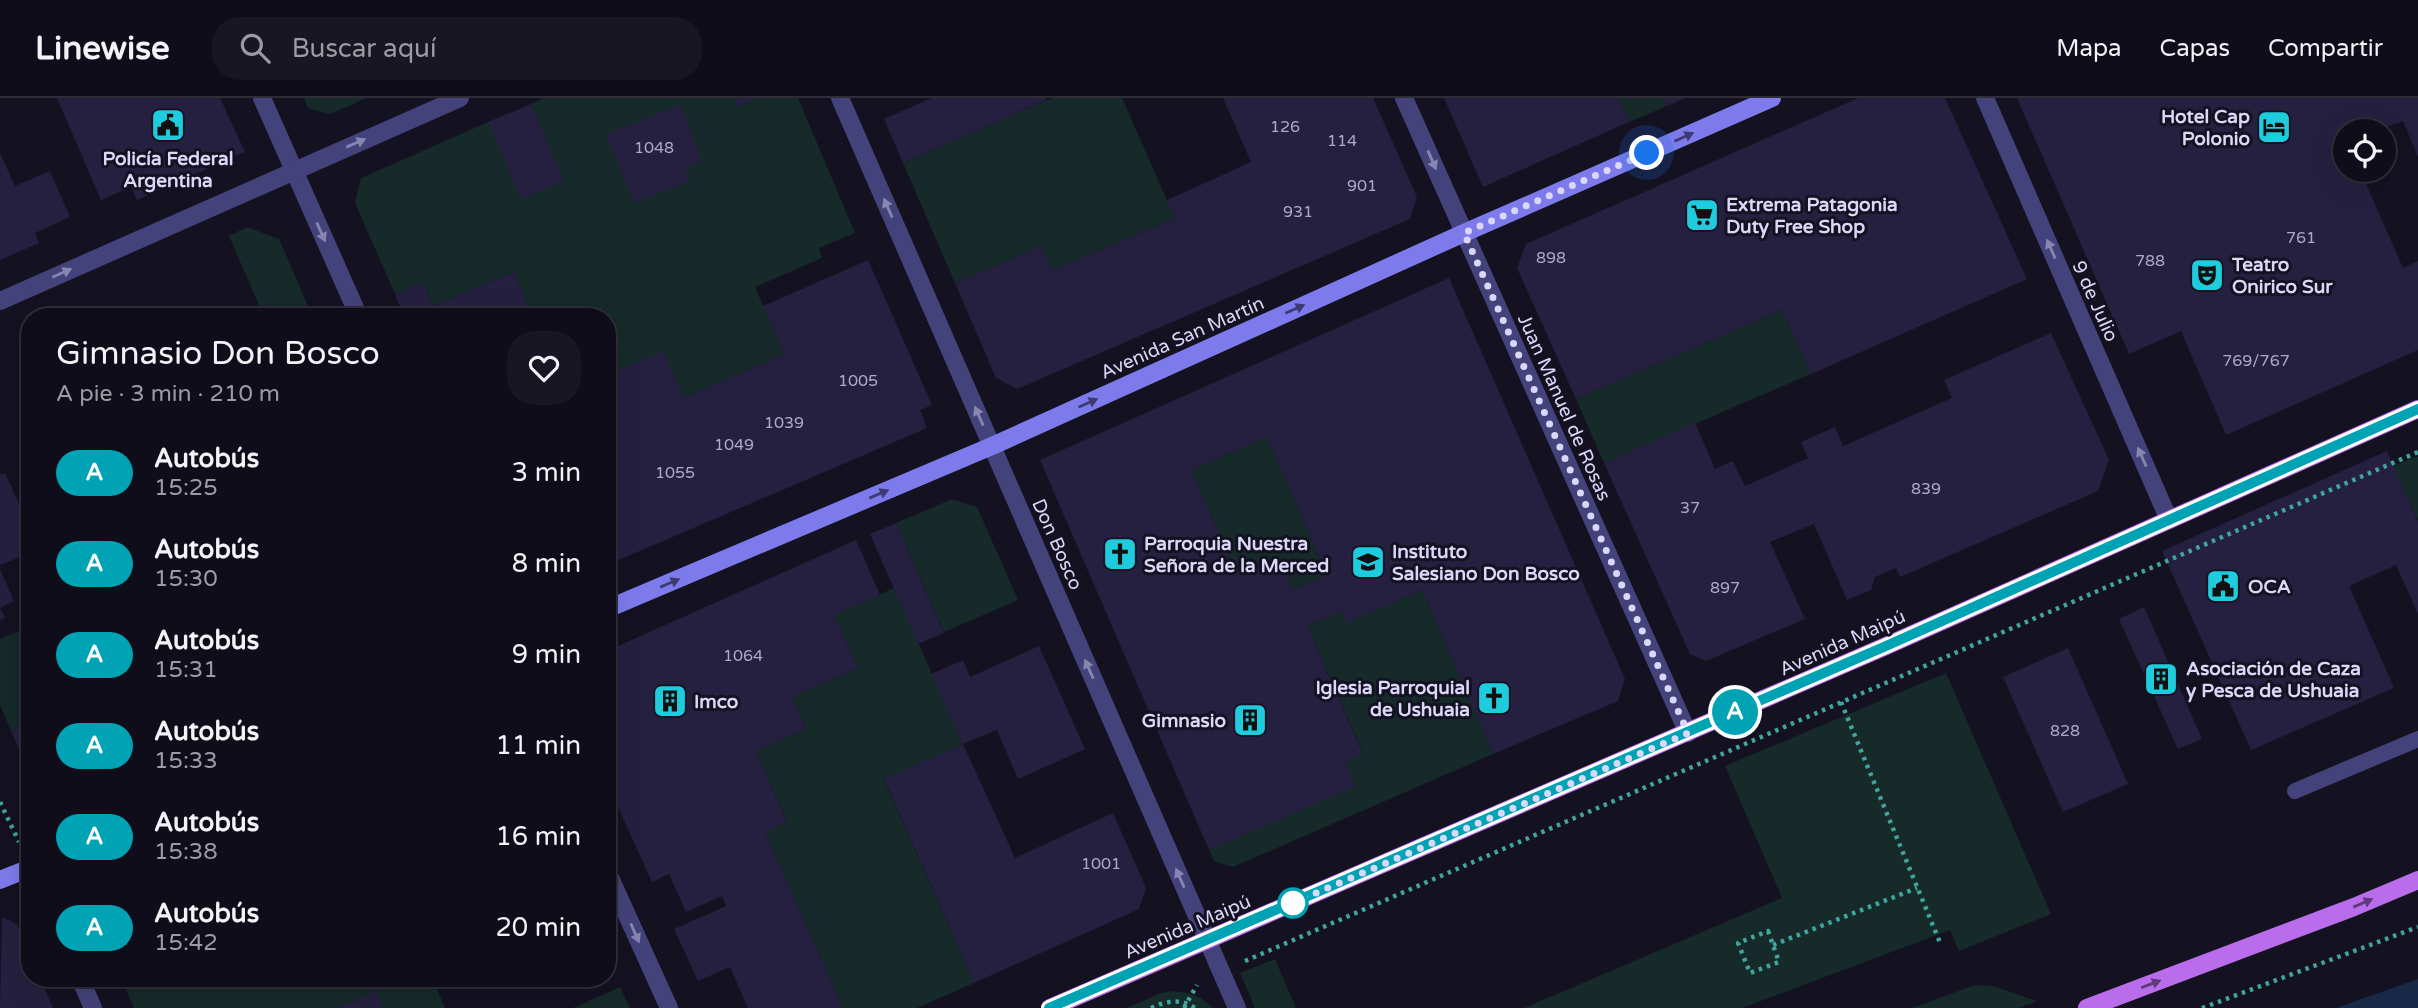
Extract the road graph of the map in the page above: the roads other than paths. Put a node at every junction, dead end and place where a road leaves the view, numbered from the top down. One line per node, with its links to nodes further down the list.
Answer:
1 (262, 98): 7 (street)
2 (460, 98): 7 (street, one-way to 2)
3 (840, 98): 12 (street, Don Bosco, one-way to 3)
4 (1404, 98): 8 (street, Juan Manuel de Rosas, one-way to 8)
5 (1772, 98): 8 (main road, Avenida San Martín, one-way to 5)
6 (1985, 98): 13 (street, 9 de Julio, one-way to 6)
7 (293, 170): 9 (street, one-way to 7); 10 (street, one-way to 10)
8 (1464, 233): 12 (main road, Avenida San Martín, one-way to 8); 15 (street, Juan Manuel de Rosas)
9 (0, 301)
10 (355, 308)
11 (2418, 409): 13 (main road, Avenida Maipú)
12 (992, 446): 14 (main road, Avenida San Martín, one-way to 12); 22 (street, Don Bosco, one-way to 12)
13 (2169, 520): 15 (main road, Avenida Maipú)
14 (616, 605)
15 (1688, 733): 22 (main road, Avenida Maipú)
16 (2418, 739): 17 (lane)
17 (2295, 791)
18 (21, 864): 19 (main road)
19 (0, 880)
20 (2418, 880): 28 (main road, one-way to 20)
21 (616, 891): 25 (street, one-way to 25)
22 (1208, 940): 26 (main road, Avenida Maipú); 27 (street, Don Bosco)
23 (84, 987): 24 (street)
24 (93, 1008)
25 (668, 1008)
26 (1049, 1008)
27 (1237, 1008)
28 (2087, 1008)

